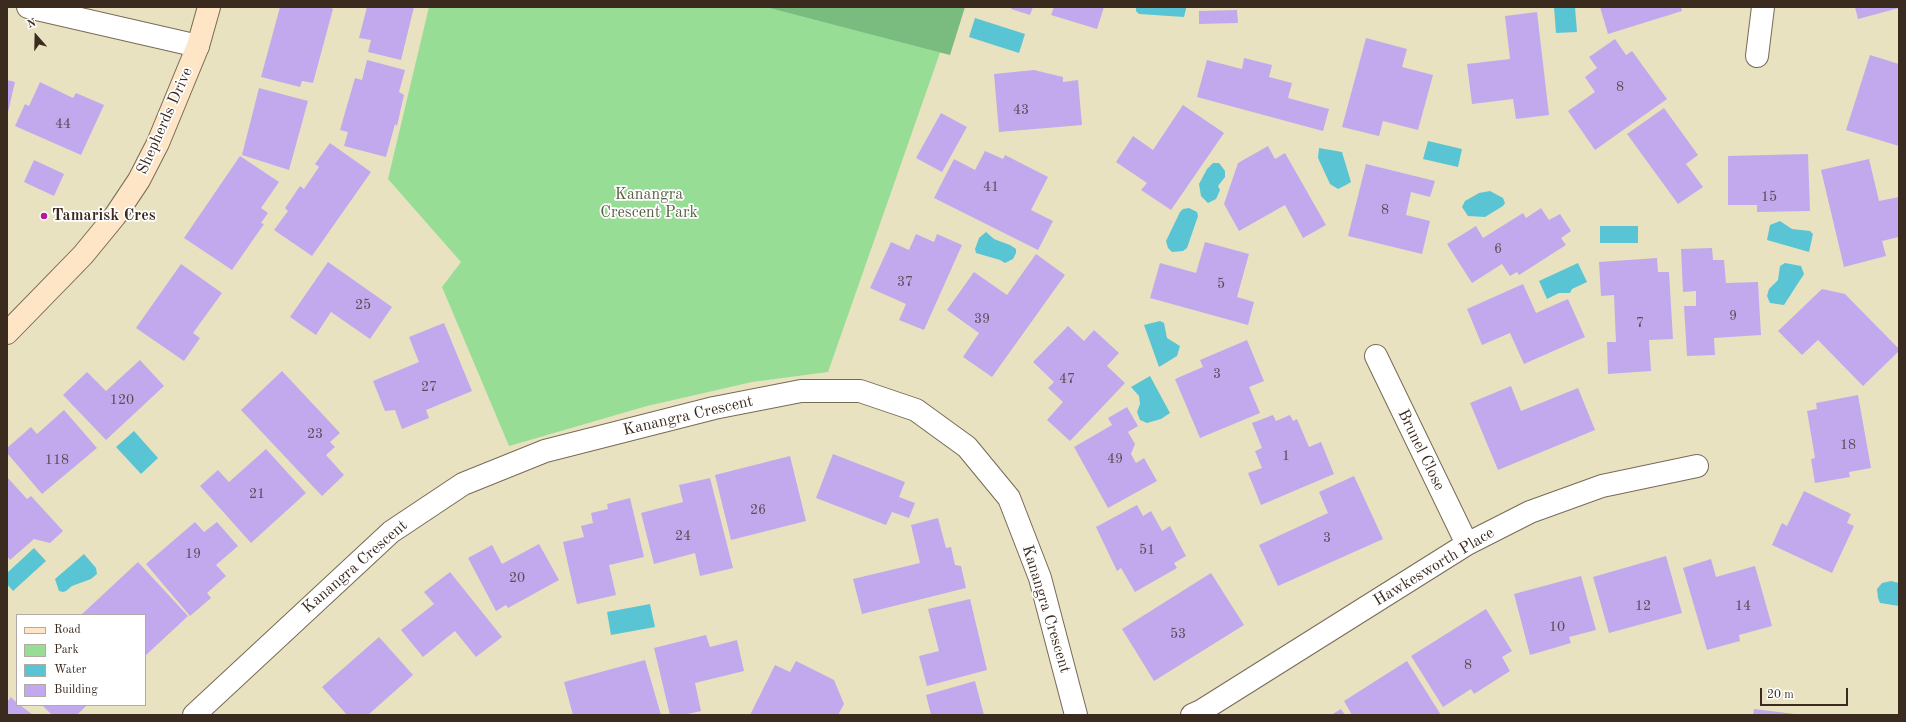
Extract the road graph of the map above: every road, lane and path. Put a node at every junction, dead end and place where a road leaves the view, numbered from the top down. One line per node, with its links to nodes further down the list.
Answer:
1 (28, 7): 4 (street)
2 (209, 7): 4 (main road, Shepherds Drive)
3 (1763, 7): 5 (street)
4 (198, 46): 6 (main road, Shepherds Drive)
5 (1757, 56)
6 (7, 333)
7 (1376, 356): 9 (street, Brunel Close)
8 (1697, 466): 9 (street, Hawkesworth Place)
9 (1467, 544): 12 (street, Hawkesworth Place)
10 (194, 715): 11 (street, Kanangra Crescent)
11 (1076, 715)
12 (1192, 715)

